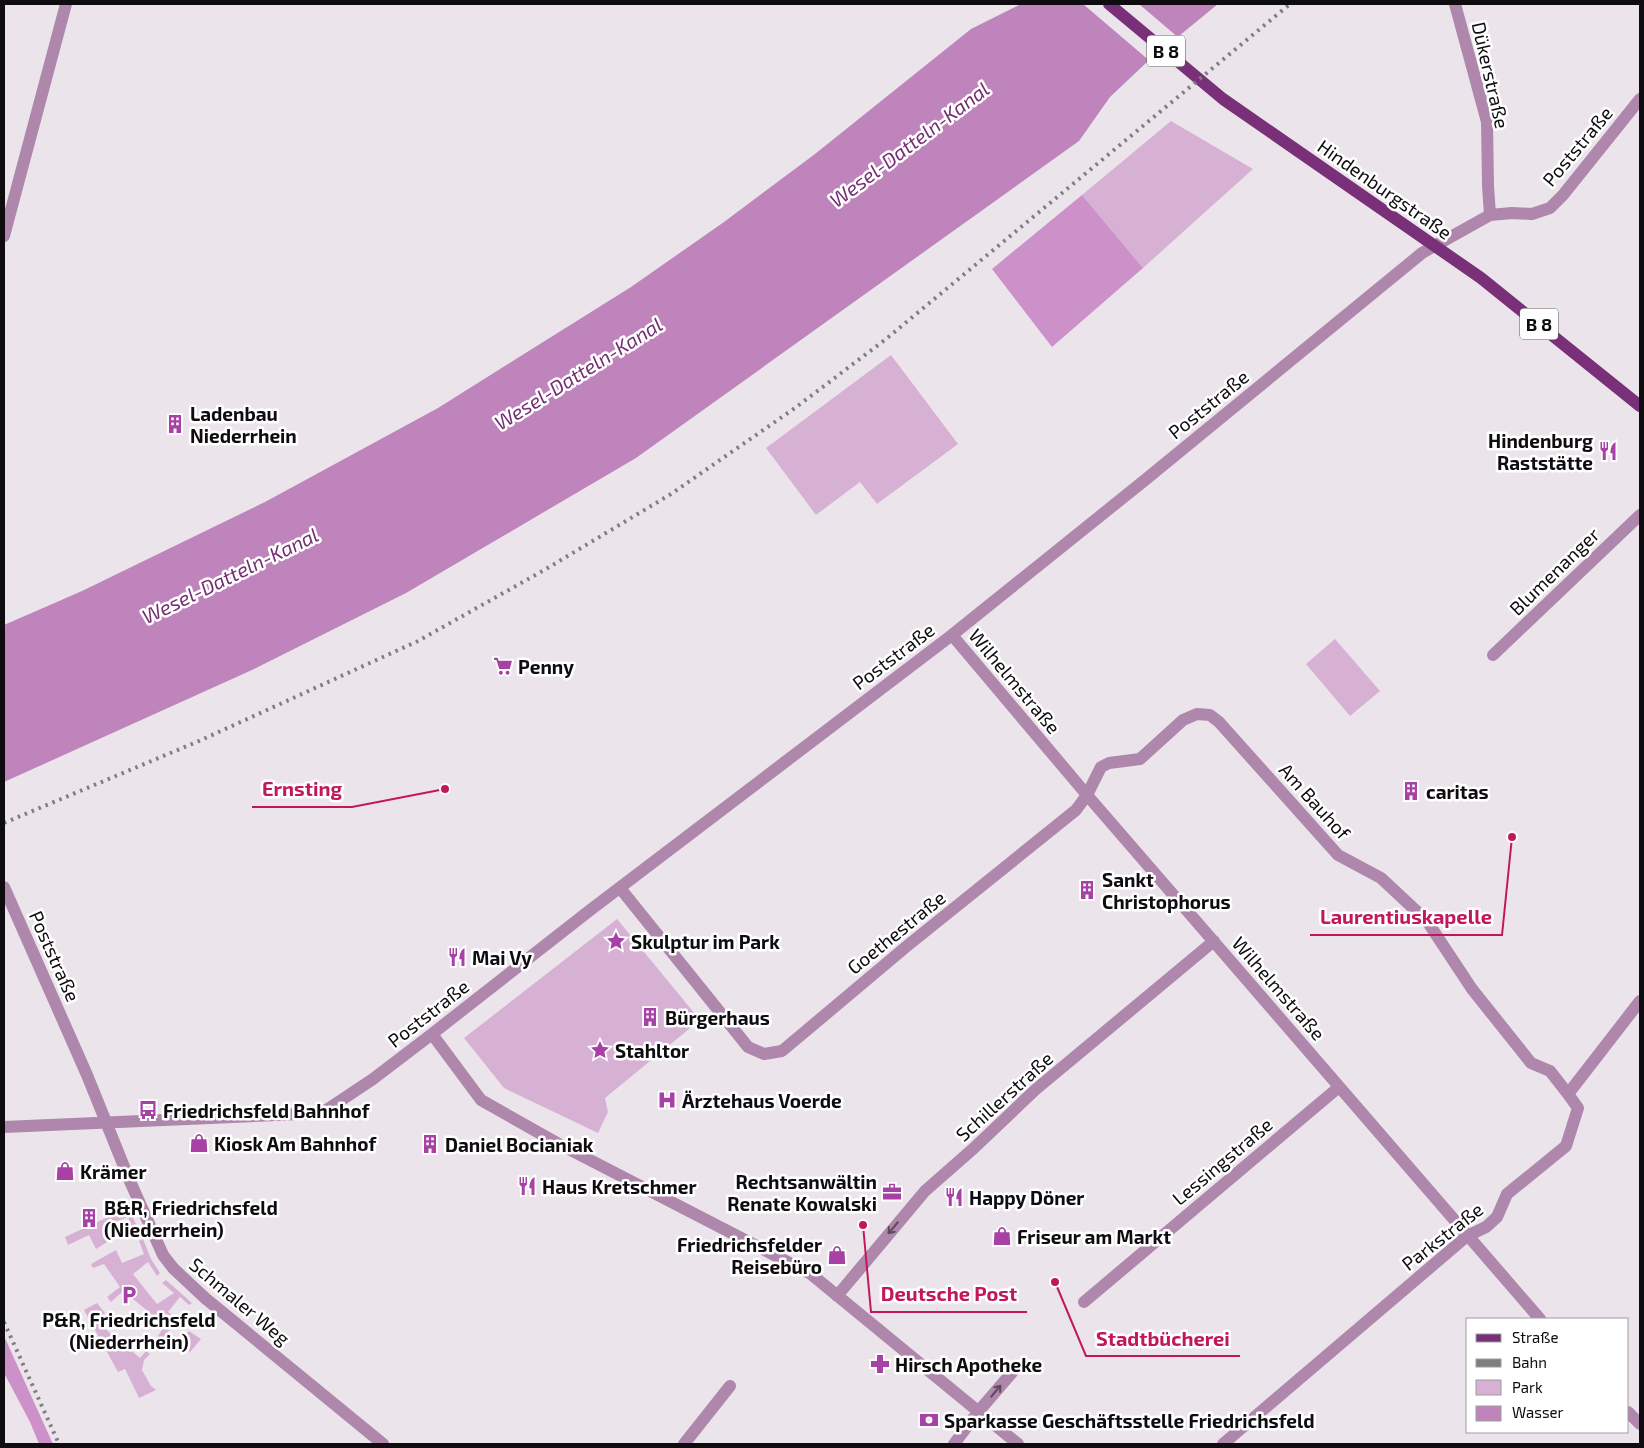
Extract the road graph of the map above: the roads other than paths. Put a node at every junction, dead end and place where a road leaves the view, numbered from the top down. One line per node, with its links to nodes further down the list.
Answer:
1 (66, 4): 6 (street)
2 (1109, 4): 7 (main road, Hindenburgstraße / B 8)
3 (1455, 4): 5 (street, Dükerstraße)
4 (1640, 99): 5 (street, Poststraße)
5 (1490, 214): 7 (street, Poststraße)
6 (4, 236)
7 (1434, 246): 8 (main road, Hindenburgstraße / B 8); 10 (street, Poststraße)
8 (1640, 406)
9 (1640, 515): 11 (street, Blumenanger)
10 (952, 635): 13 (street, Wilhelmstraße); 15 (street, Poststraße)
11 (1493, 655)
12 (1219, 722): 13 (street, Goethestraße); 20 (street, Am Bauhof)
13 (1087, 795): 15 (street, Goethestraße); 16 (street, Wilhelmstraße)
14 (4, 888): 21 (street, Poststraße)
15 (620, 888): 18 (street, Poststraße)
16 (1214, 942): 19 (street, Wilhelmstraße); 24 (street, Schillerstraße, one-way to 24)
17 (1640, 1001): 20 (street)
18 (432, 1034): 21 (street, Poststraße); 24 (street)
19 (1338, 1086): 23 (street, Wilhelmstraße); 25 (street, Lessingstraße)
20 (1568, 1094): 23 (street, Parkstraße)
21 (106, 1124): 22 (street, Poststraße); 32 (street, Schmaler Weg)
22 (4, 1127)
23 (1467, 1236): 26 (street, Wilhelmstraße); 36 (street, Parkstraße)
24 (837, 1296): 29 (street)
25 (1084, 1302)
26 (1539, 1318)
27 (1015, 1369): 29 (street, one-way to 27)
28 (730, 1386): 33 (street)
29 (978, 1412): 34 (street); 35 (street)
30 (1629, 1413): 31 (street)
31 (1640, 1424)
32 (383, 1444)
33 (684, 1444)
34 (954, 1444)
35 (1018, 1444)
36 (1223, 1444)

